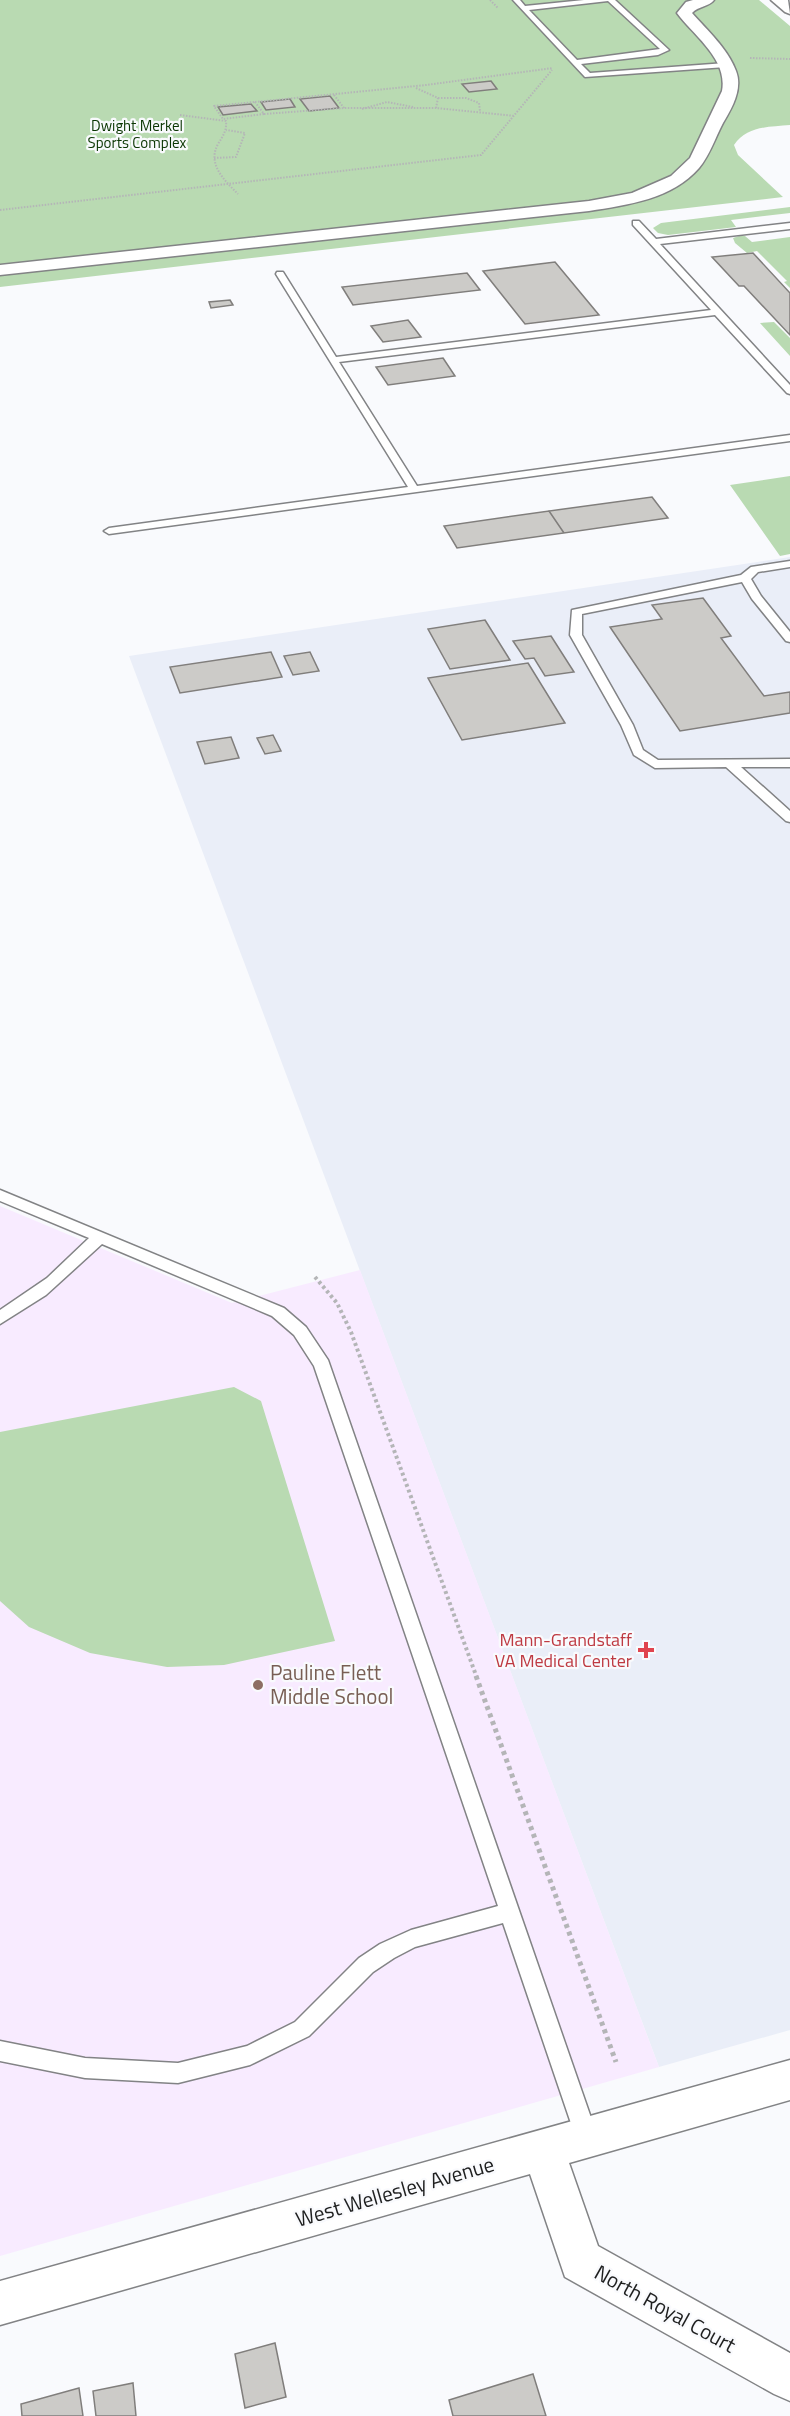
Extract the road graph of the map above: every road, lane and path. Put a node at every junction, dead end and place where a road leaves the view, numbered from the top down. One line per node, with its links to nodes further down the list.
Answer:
1 (490, 0): 9 (path)
2 (516, 0): 7 (lane)
3 (606, 0): 7 (lane)
4 (610, 0): 13 (lane)
5 (707, 0): 12 (street)
6 (779, 0): 8 (main road)
7 (523, 8): 13 (lane)
8 (790, 9)
9 (505, 15)
10 (790, 59): 12 (path)
11 (549, 62): 14 (path)
12 (724, 62): 13 (lane); 36 (street)
13 (576, 63): 14 (path)
14 (552, 69): 15 (path); 26 (path)
15 (415, 87): 16 (path); 17 (path)
16 (333, 94): 18 (path); 19 (path)
17 (438, 98): 21 (path); 23 (path)
18 (255, 102): 24 (path); 27 (path)
19 (344, 108): 22 (path); 24 (path)
20 (415, 108): 21 (path); 22 (path); 22 (path)
21 (436, 108): 23 (path)
22 (362, 109)
23 (480, 111): 26 (path)
24 (264, 114): 27 (path)
25 (180, 115): 27 (path)
26 (515, 116): 30 (path)
27 (223, 119): 28 (path)
28 (226, 130): 29 (path); 29 (path)
29 (214, 158): 30 (path)
30 (228, 183): 31 (path); 32 (path)
31 (238, 194)
32 (0, 210)
33 (636, 223): 35 (lane)
34 (790, 226): 35 (lane)
35 (654, 242): 38 (lane)
36 (0, 270)
37 (280, 274): 39 (lane)
38 (717, 312): 39 (lane); 40 (lane)
39 (332, 360): 42 (lane)
40 (790, 392)
41 (790, 438): 42 (lane)
42 (414, 489): 43 (lane)
43 (109, 531)
44 (790, 564): 45 (lane)
45 (745, 578): 46 (lane); 47 (lane)
46 (790, 639)
47 (729, 763): 48 (lane); 49 (lane)
48 (790, 763)
49 (790, 818)
50 (0, 1195): 51 (lane)
51 (99, 1237): 53 (lane); 54 (lane)
52 (315, 1277): 56 (path)
53 (0, 1318)
54 (509, 1912): 55 (lane); 58 (lane)
55 (0, 2051)
56 (616, 2062)
57 (790, 2080): 58 (street, West Wellesley Avenue)
58 (587, 2138): 59 (street, West Wellesley Avenue)
59 (543, 2150): 60 (street, West Wellesley Avenue); 61 (street, North Royal Court)
60 (0, 2303)
61 (790, 2378)

